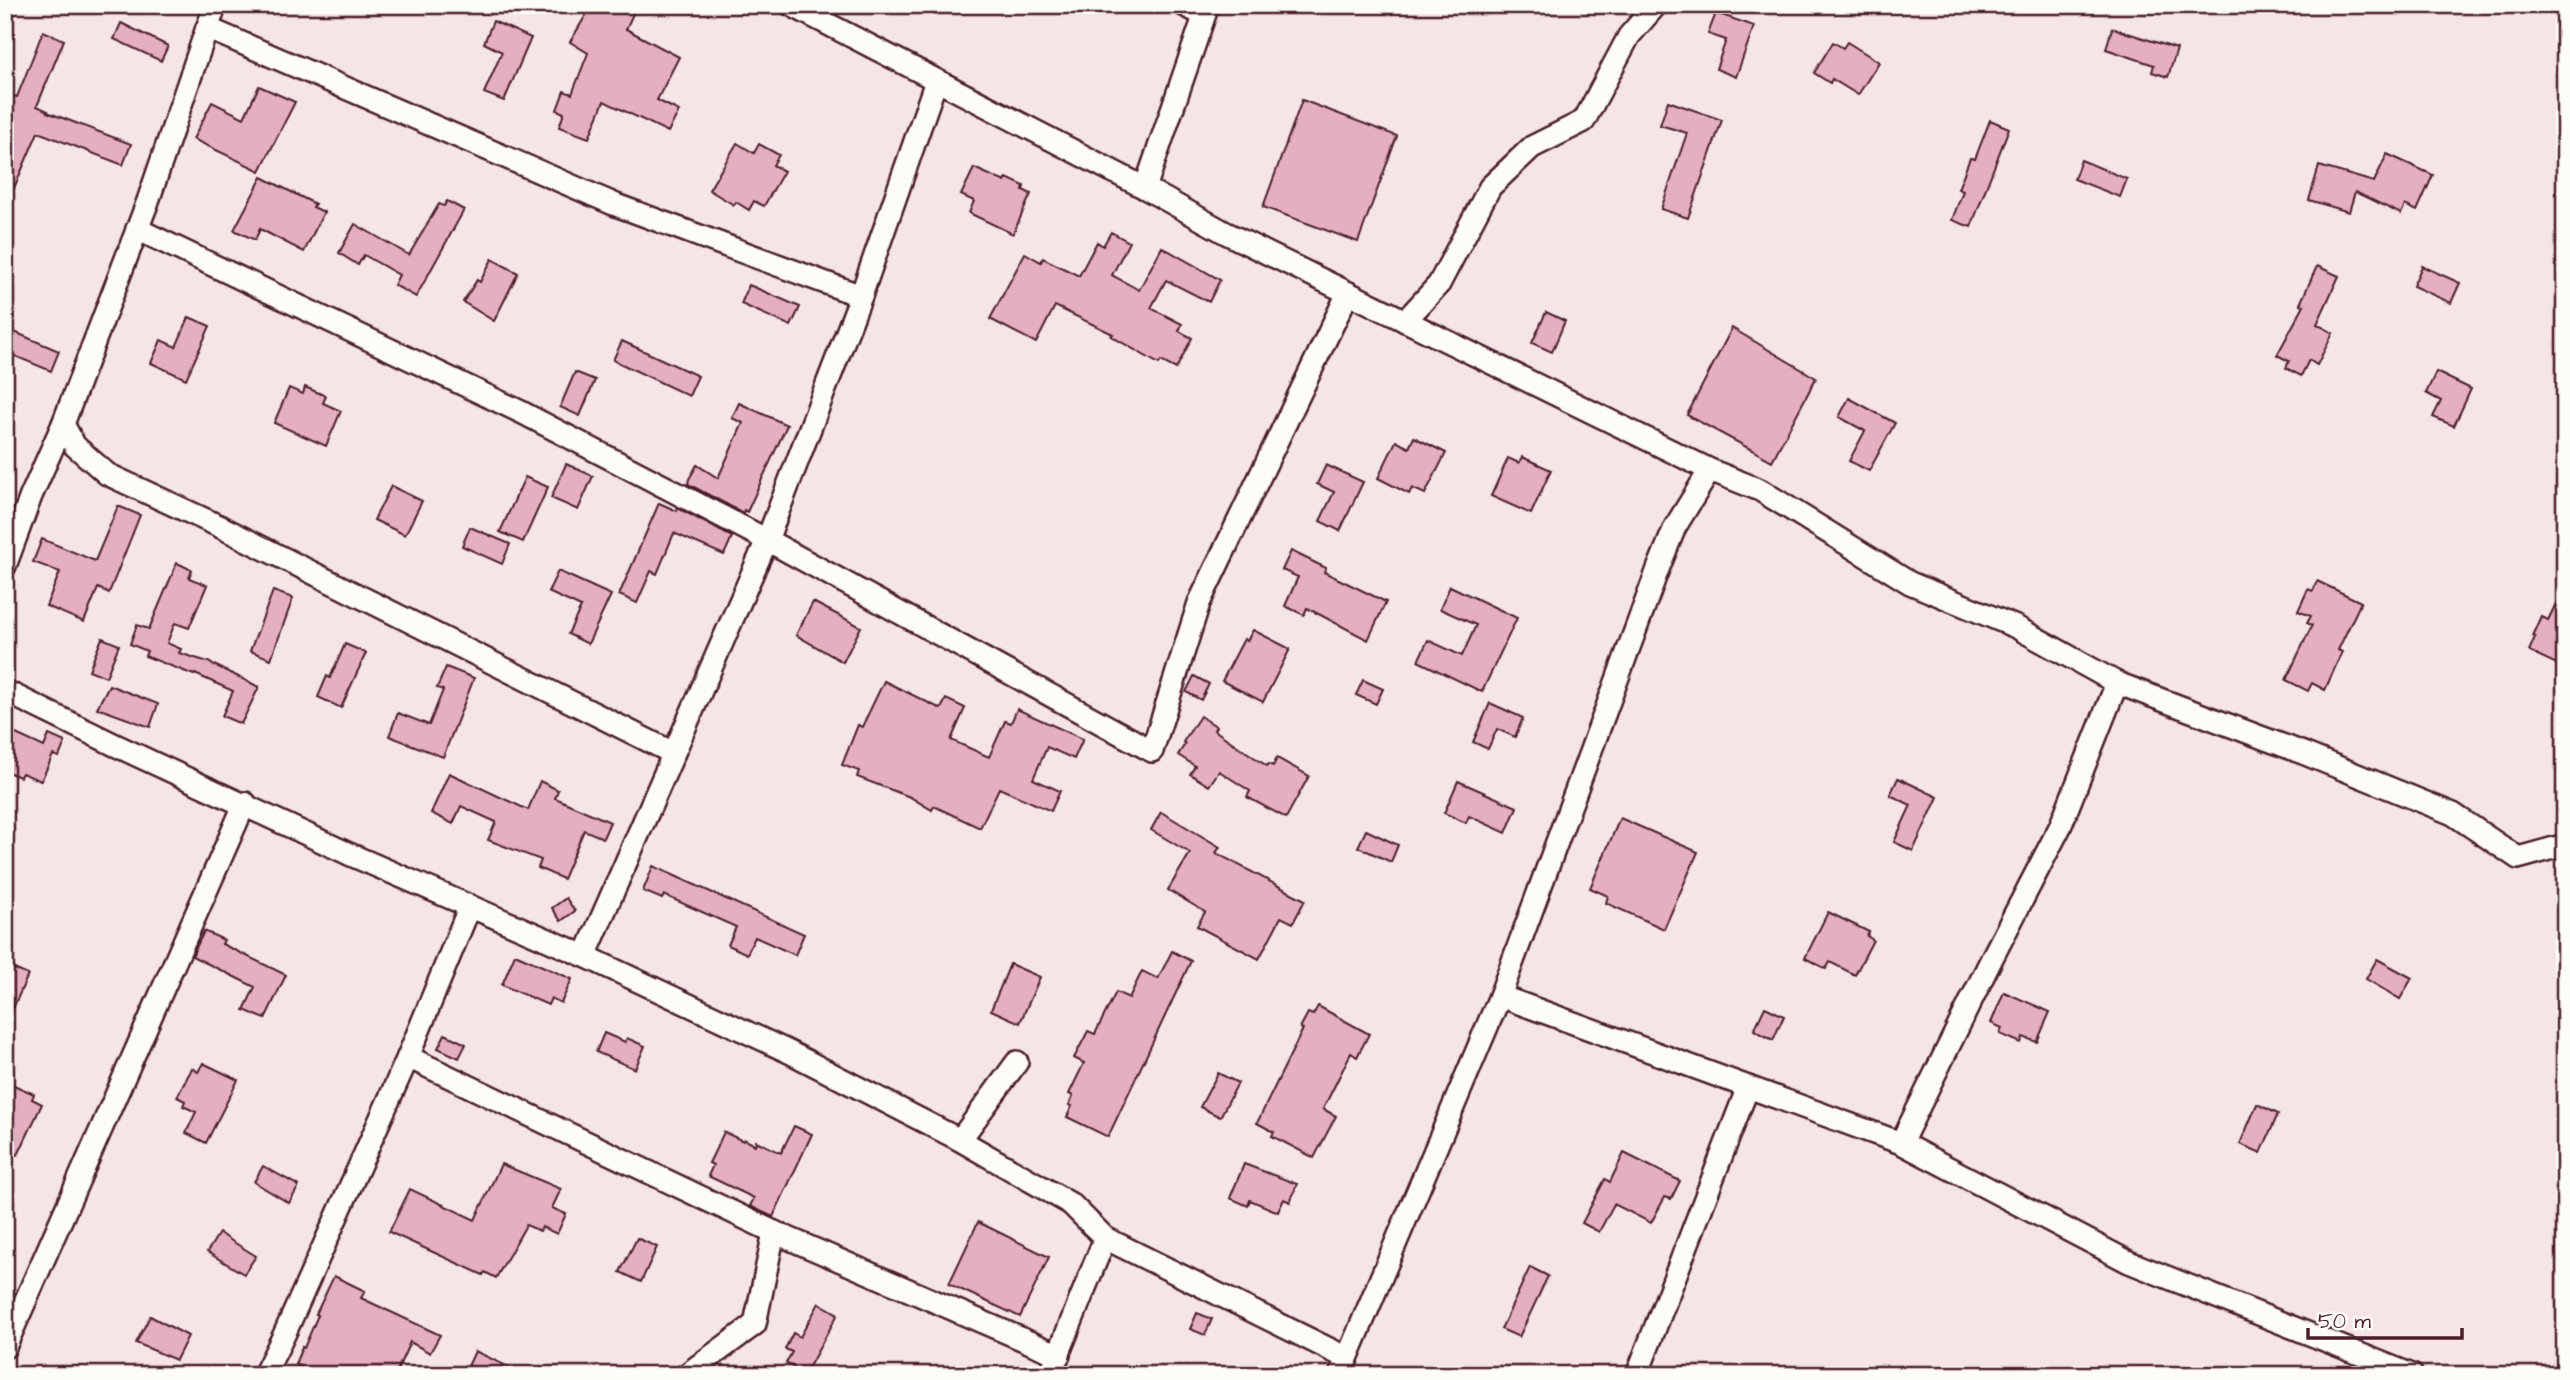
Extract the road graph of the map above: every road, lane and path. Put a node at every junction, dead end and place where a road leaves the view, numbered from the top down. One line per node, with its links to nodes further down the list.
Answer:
1 (216, 5): 6 (street)
2 (791, 5): 7 (street)
3 (1184, 5): 5 (street)
4 (1656, 5): 12 (street)
5 (1206, 10): 8 (street)
6 (207, 28): 9 (street); 11 (street)
7 (936, 81): 8 (street); 11 (street)
8 (1146, 188): 10 (street)
9 (137, 229): 13 (street); 15 (street)
10 (1348, 293): 12 (street); 15 (street)
11 (861, 296): 15 (street)
12 (1405, 321): 14 (street)
13 (63, 424): 16 (street); 19 (street)
14 (1710, 470): 17 (street); 24 (street)
15 (767, 540): 19 (street)
16 (5, 566)
17 (2117, 682): 21 (street); 29 (street)
18 (5, 691): 20 (street)
19 (673, 752): 23 (street)
20 (245, 803): 22 (street); 32 (street)
21 (2565, 845)
22 (470, 906): 23 (street); 25 (street)
23 (585, 956): 28 (street)
24 (1500, 996): 27 (street); 34 (street)
25 (408, 1057): 30 (street); 35 (street)
26 (1017, 1062): 28 (street)
27 (1748, 1087): 29 (street); 38 (street)
28 (960, 1140): 31 (street)
29 (1901, 1143): 39 (street)
30 (774, 1232): 33 (street); 36 (street)
31 (1105, 1238): 33 (street); 34 (street)
32 (5, 1347)
33 (1059, 1354): 37 (street)
34 (1344, 1366)
35 (264, 1375)
36 (685, 1375)
37 (1050, 1375)
38 (1637, 1375)
39 (2412, 1375)

